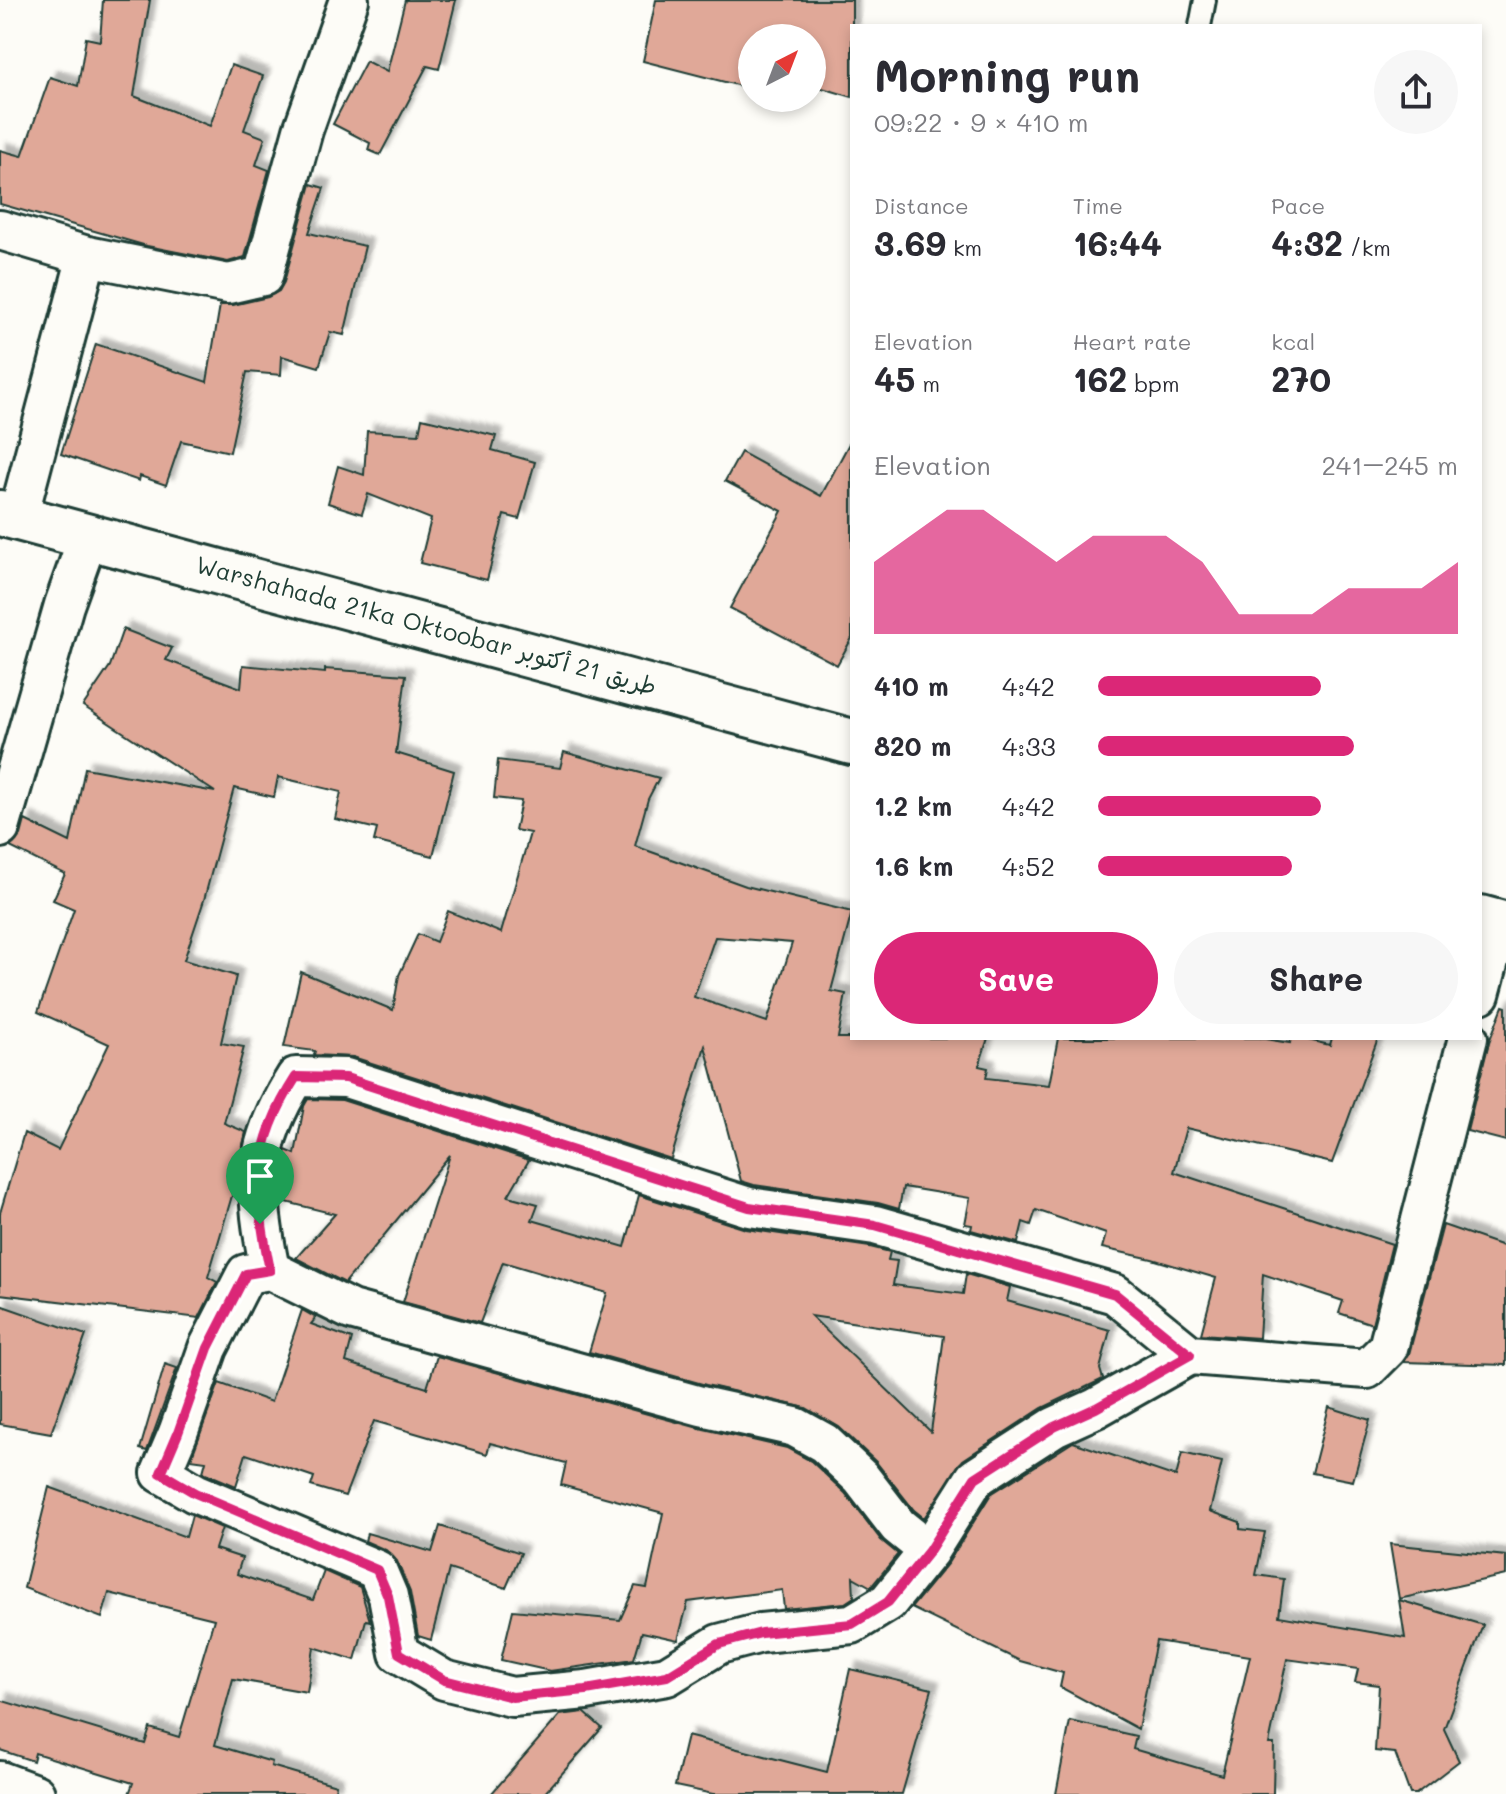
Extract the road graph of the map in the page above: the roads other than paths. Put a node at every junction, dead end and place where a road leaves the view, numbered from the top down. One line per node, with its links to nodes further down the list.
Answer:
1 (349, 0): 5 (street)
2 (1205, 0): 3 (lane)
3 (1200, 24)
4 (0, 230): 5 (street)
5 (87, 256): 6 (street)
6 (9, 515): 7 (main road, Warshahada 21ka Oktoobar طريق 21 أكتوبر)
7 (89, 535): 8 (main road, Warshahada 21ka Oktoobar طريق 21 أكتوبر); 9 (street)
8 (850, 741)
9 (0, 828)
10 (1495, 922): 11 (street)
11 (1482, 984)
12 (1467, 1040): 14 (street)
13 (270, 1270): 14 (street); 15 (street); 15 (street)
14 (1190, 1355): 15 (street)
15 (929, 1551)
16 (0, 1781): 17 (street)
17 (35, 1794)

